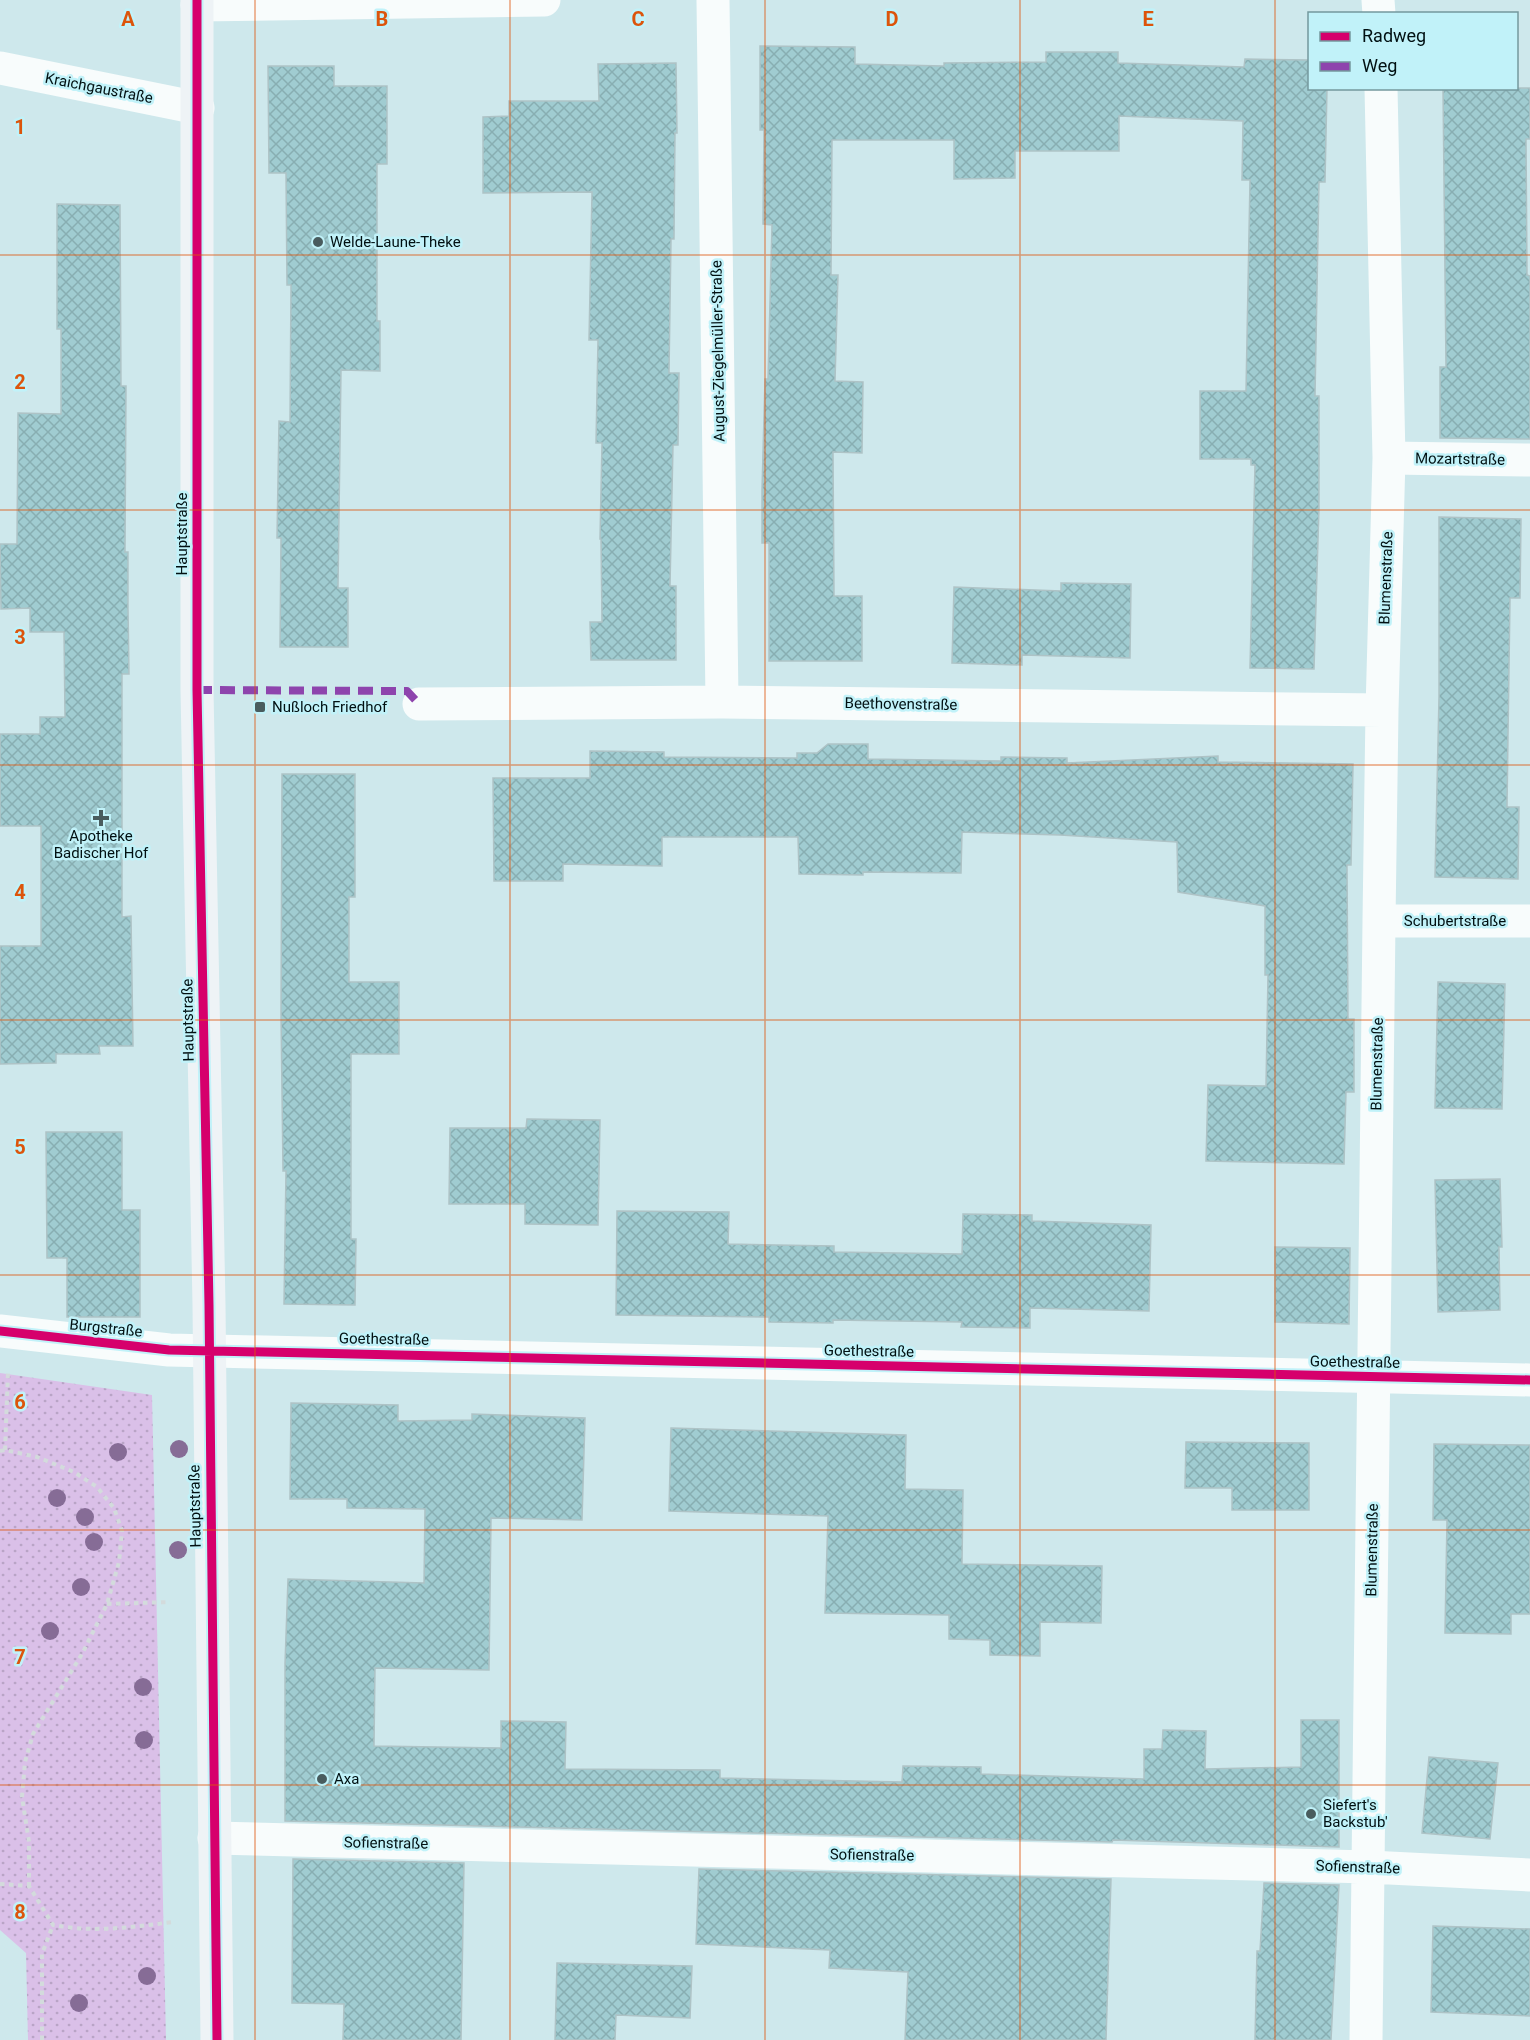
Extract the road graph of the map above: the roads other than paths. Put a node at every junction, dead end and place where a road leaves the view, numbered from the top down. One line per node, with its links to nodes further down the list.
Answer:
1 (544, 0): 3 (street)
2 (713, 0): 9 (street, August-Ziegelmüller-Straße)
3 (197, 3): 6 (main road, Hauptstraße)
4 (0, 68): 6 (street, Kraichgaustraße)
5 (1380, 90): 7 (street, Blumenstraße)
6 (198, 108): 15 (main road, Hauptstraße)
7 (1389, 458): 8 (street, Mozartstraße); 11 (street, Blumenstraße)
8 (1530, 460)
9 (722, 702): 10 (street, Beethovenstraße); 11 (street, Beethovenstraße)
10 (419, 704)
11 (1382, 711): 12 (street, Blumenstraße)
12 (1379, 921): 13 (street, Schubertstraße); 16 (street, Blumenstraße)
13 (1530, 921)
14 (5, 1332): 15 (street, Burgstraße)
15 (208, 1350): 16 (street, Goethestraße); 18 (main road, Hauptstraße)
16 (1374, 1378): 17 (street, Goethestraße); 19 (street, Blumenstraße)
17 (1530, 1380)
18 (214, 1839): 19 (street, Sofienstraße); 21 (main road, Hauptstraße)
19 (1369, 1867): 20 (street, Sofienstraße); 22 (street, Blumenstraße)
20 (1530, 1875)
21 (217, 2040)
22 (1366, 2040)

